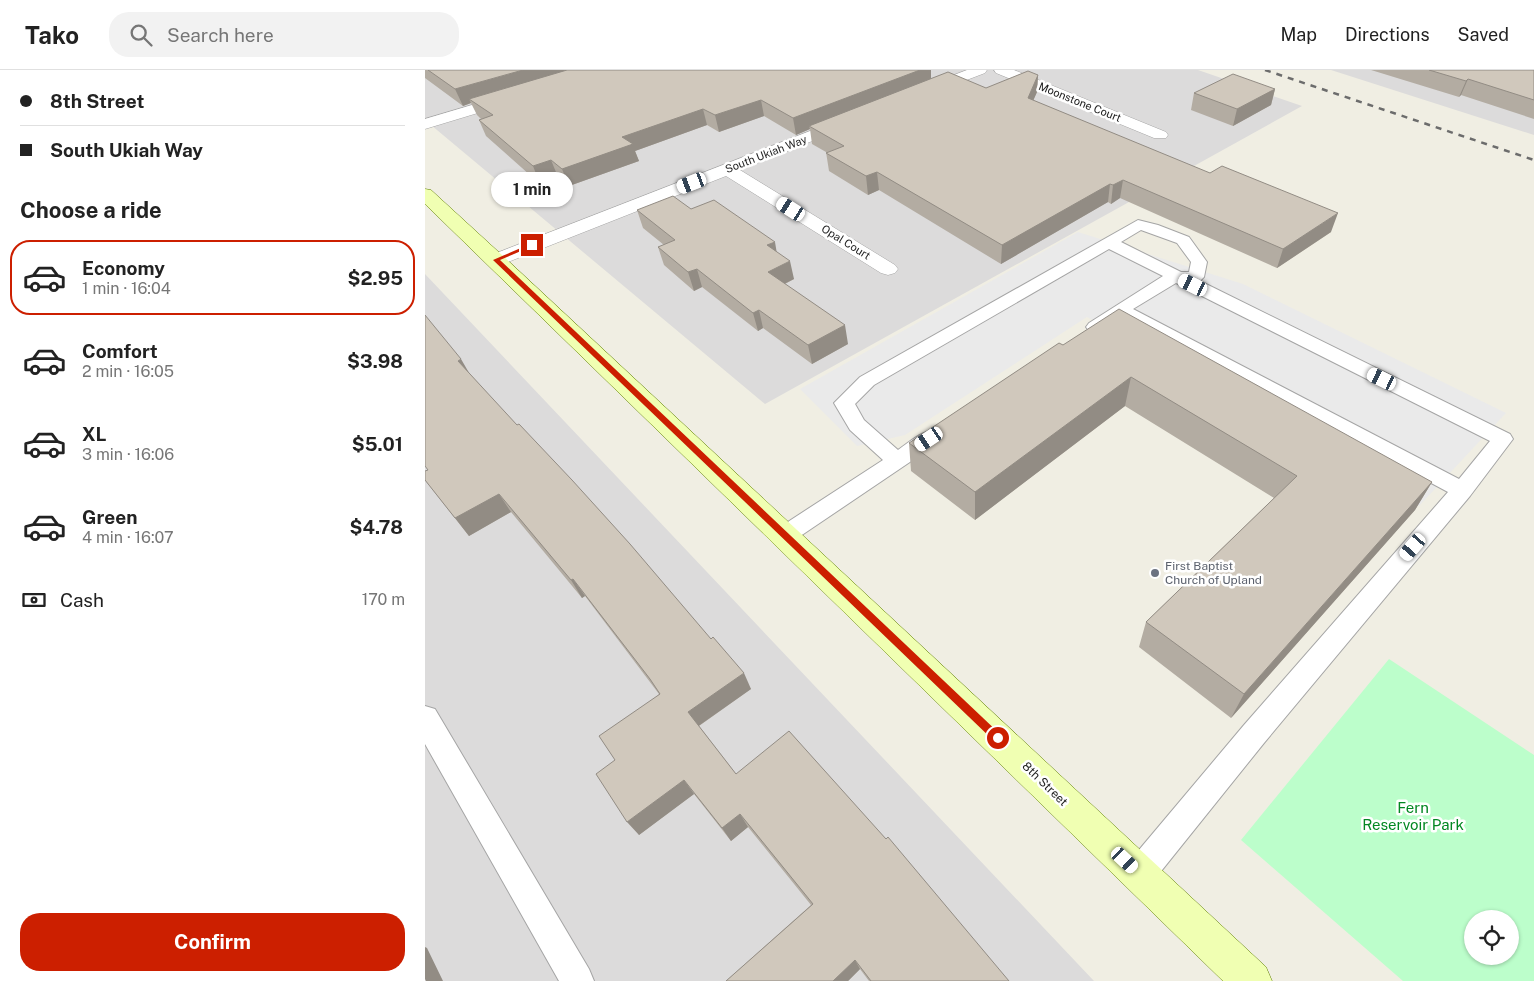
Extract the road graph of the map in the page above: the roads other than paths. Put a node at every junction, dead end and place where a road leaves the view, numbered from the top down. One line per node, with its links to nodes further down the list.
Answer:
1 (980, 70): 4 (street)
2 (1001, 70): 7 (street, Moonstone Court)
3 (519, 96): 6 (street)
4 (908, 98)
5 (863, 116): 8 (street, South Ukiah Way)
6 (425, 124)
7 (1160, 135)
8 (727, 169): 11 (street, South Ukiah Way); 12 (street, Opal Court)
9 (425, 194): 11 (street, 8th Street)
10 (1110, 243): 13 (lane); 13 (lane); 17 (lane)
11 (496, 260): 19 (street, 8th Street)
12 (888, 269)
13 (1176, 277): 14 (lane); 18 (lane)
14 (1121, 310): 15 (lane); 18 (lane)
15 (1081, 337)
16 (953, 423): 17 (lane)
17 (897, 460): 19 (lane)
18 (1462, 490): 21 (lane)
19 (785, 535): 21 (street, 8th Street)
20 (425, 718): 22 (lane)
21 (1139, 874): 23 (street, 8th Street)
22 (577, 981)
23 (1252, 981)

